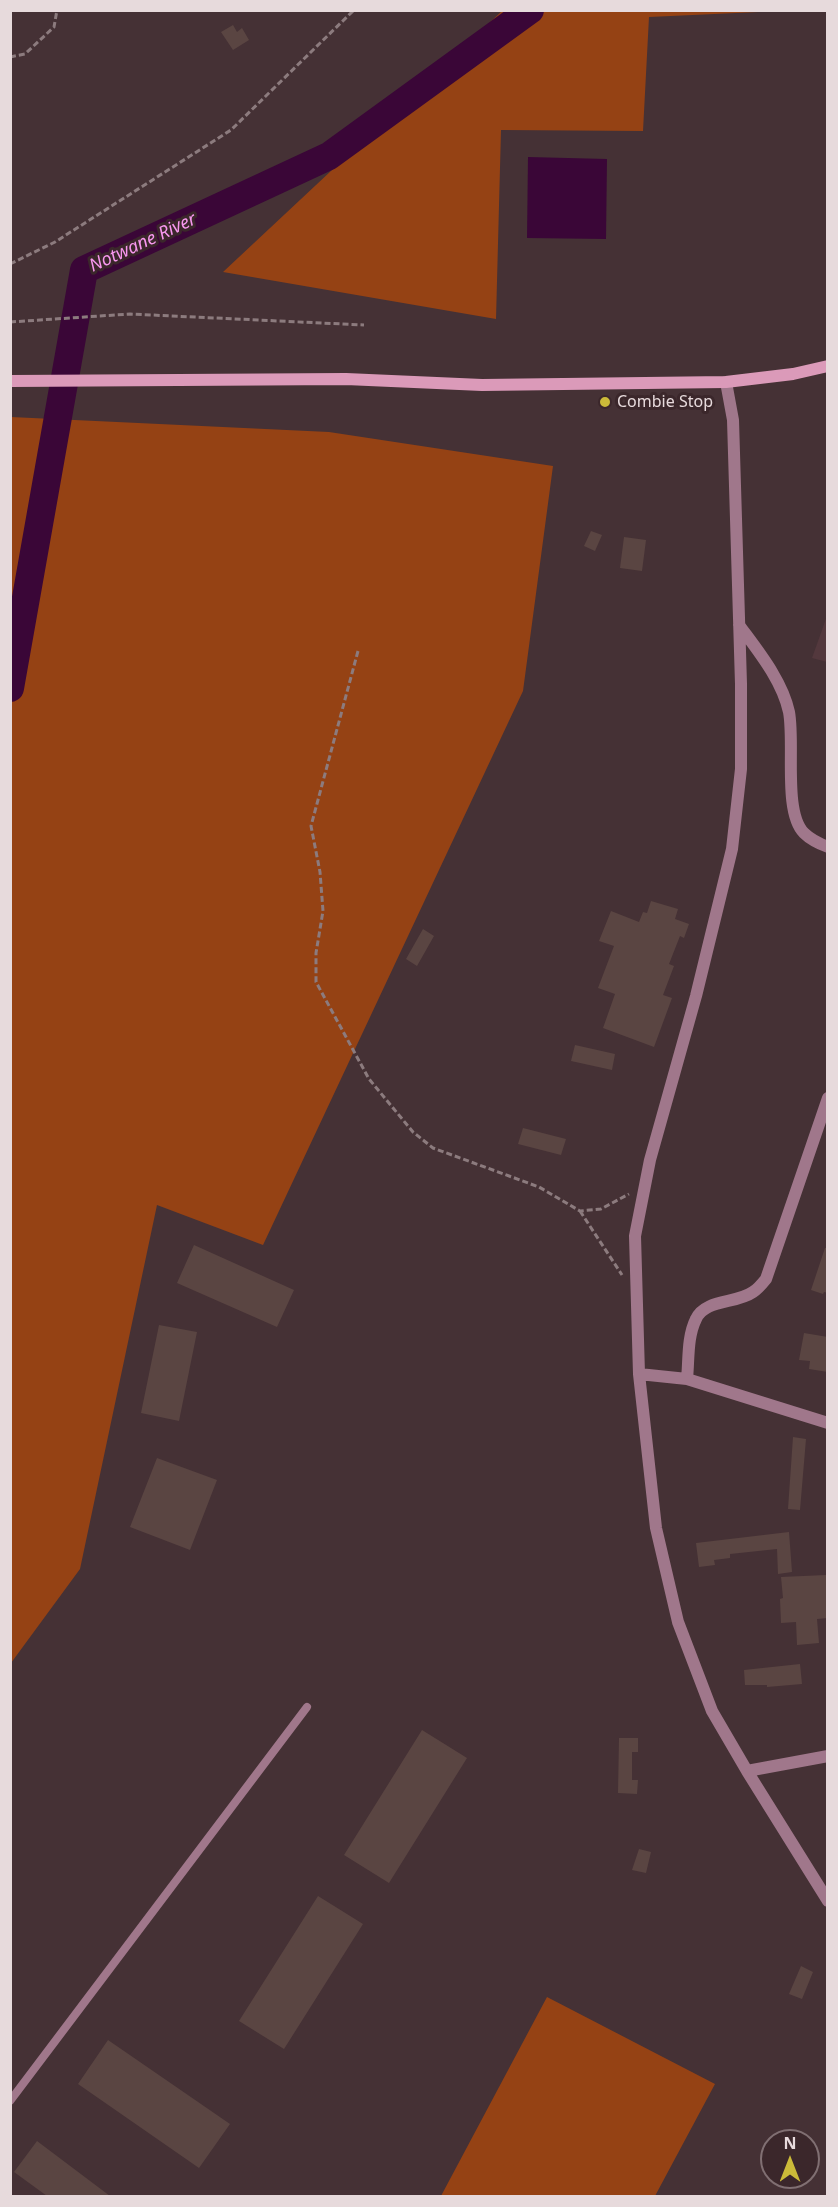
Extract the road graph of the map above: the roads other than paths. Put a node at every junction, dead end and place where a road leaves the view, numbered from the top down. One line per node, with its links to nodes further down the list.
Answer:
1 (828, 366): 3 (street)
2 (14, 382): 3 (street)
3 (726, 382): 4 (street)
4 (738, 624): 5 (street); 7 (street)
5 (828, 847)
6 (828, 1098): 8 (street)
7 (639, 1374): 8 (street); 12 (street)
8 (687, 1379): 9 (street)
9 (828, 1423)
10 (307, 1707): 14 (lane)
11 (828, 1756): 12 (street)
12 (747, 1771): 13 (street)
13 (828, 1901)
14 (10, 2101)

